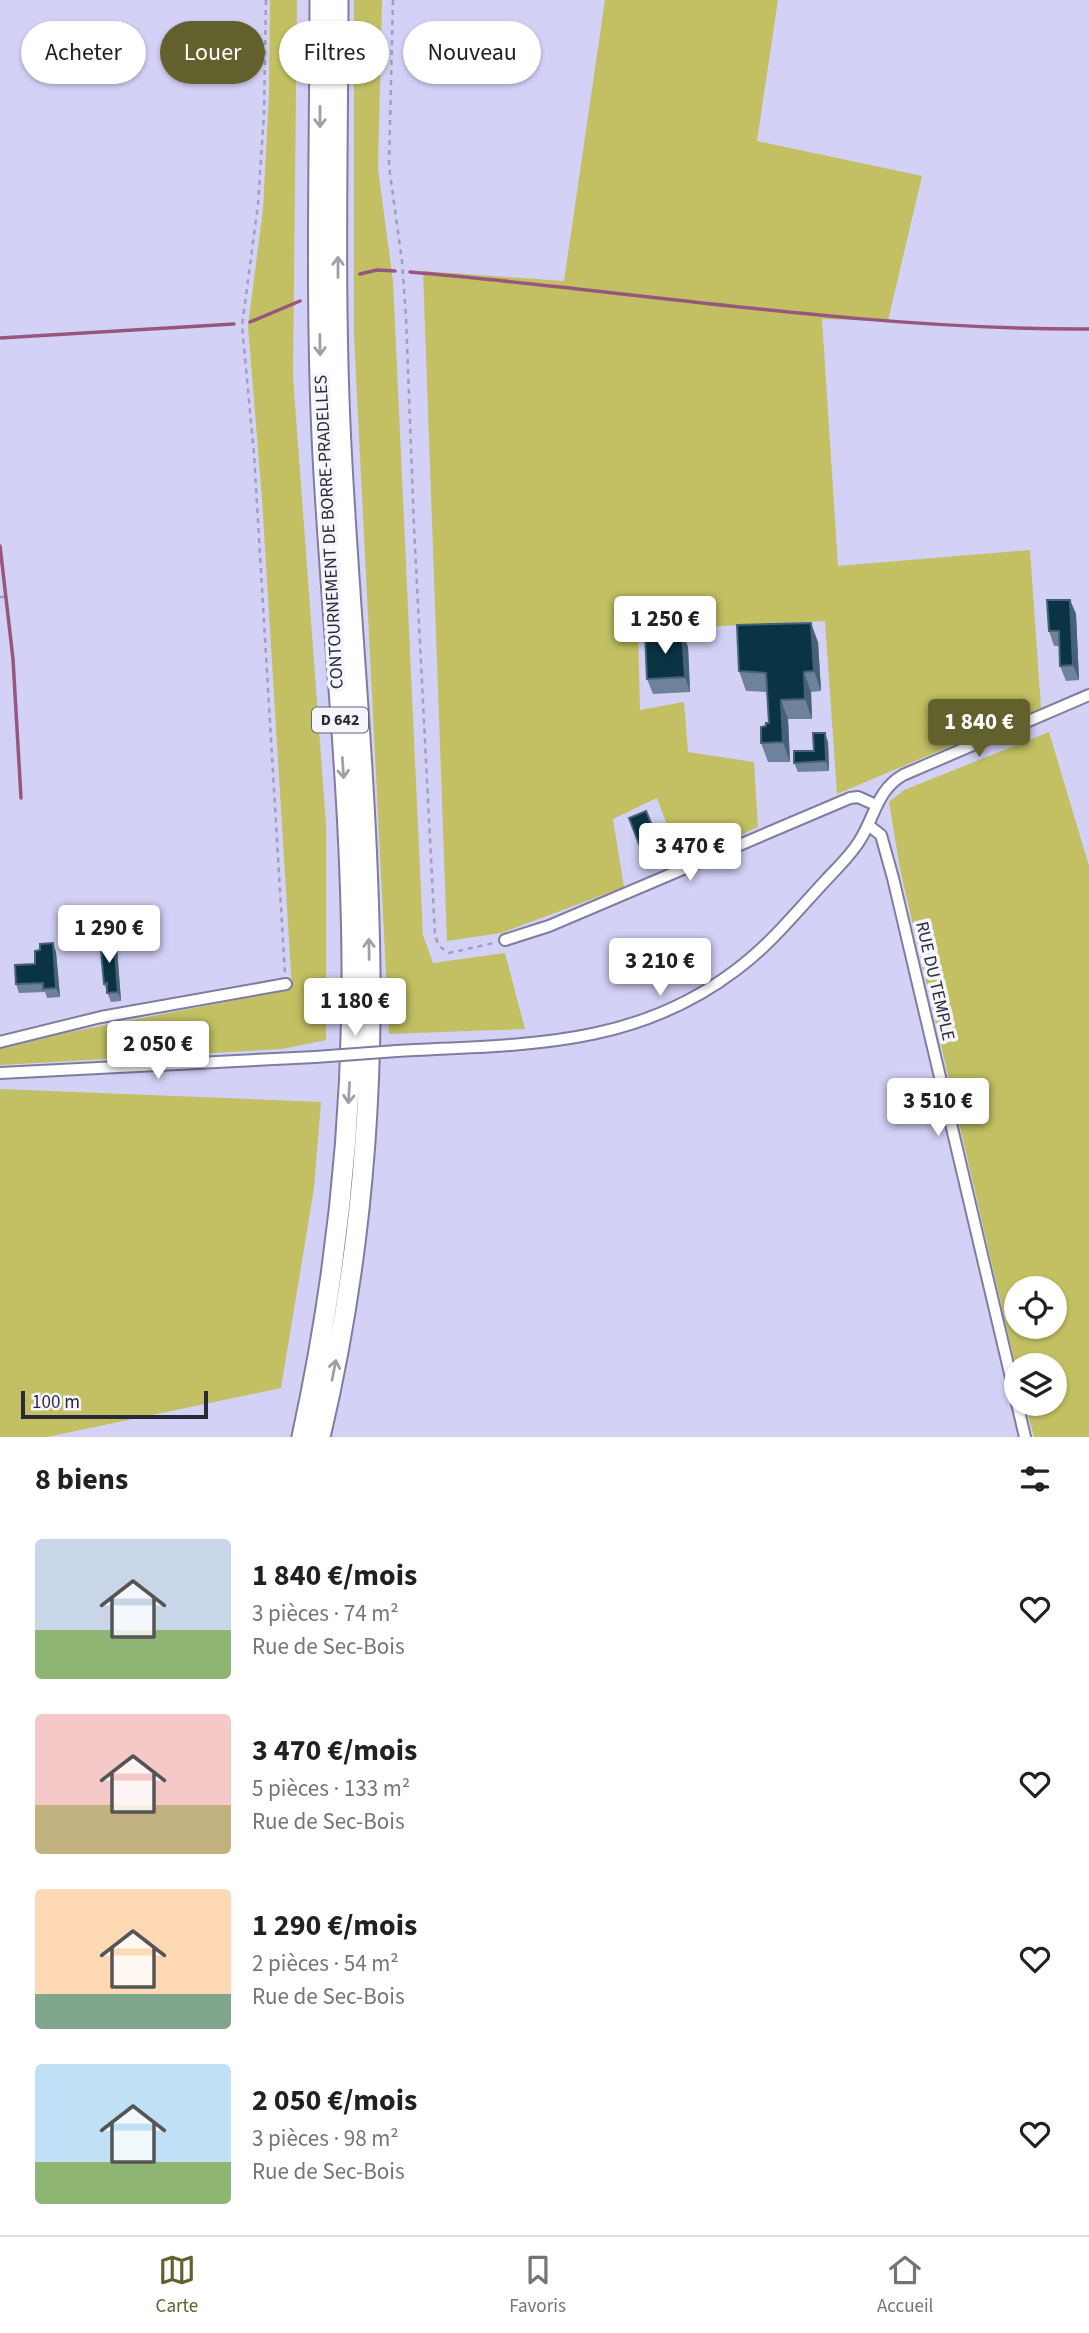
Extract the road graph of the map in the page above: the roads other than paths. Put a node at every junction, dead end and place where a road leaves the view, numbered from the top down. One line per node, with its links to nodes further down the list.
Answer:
1 (320, 0): 10 (highway, CONTOURNEMENT DE BORRE-PRADELLES / D 642, one-way to 10)
2 (338, 0): 11 (highway, D 642, one-way to 2)
3 (1089, 695): 4 (street)
4 (876, 805): 5 (street); 6 (street)
5 (868, 825): 9 (street, bridge); 12 (street, RUE DU TEMPLE)
6 (505, 940)
7 (286, 984): 8 (street)
8 (0, 1042)
9 (0, 1073)
10 (302, 1437)
11 (320, 1437)
12 (1025, 1437)

